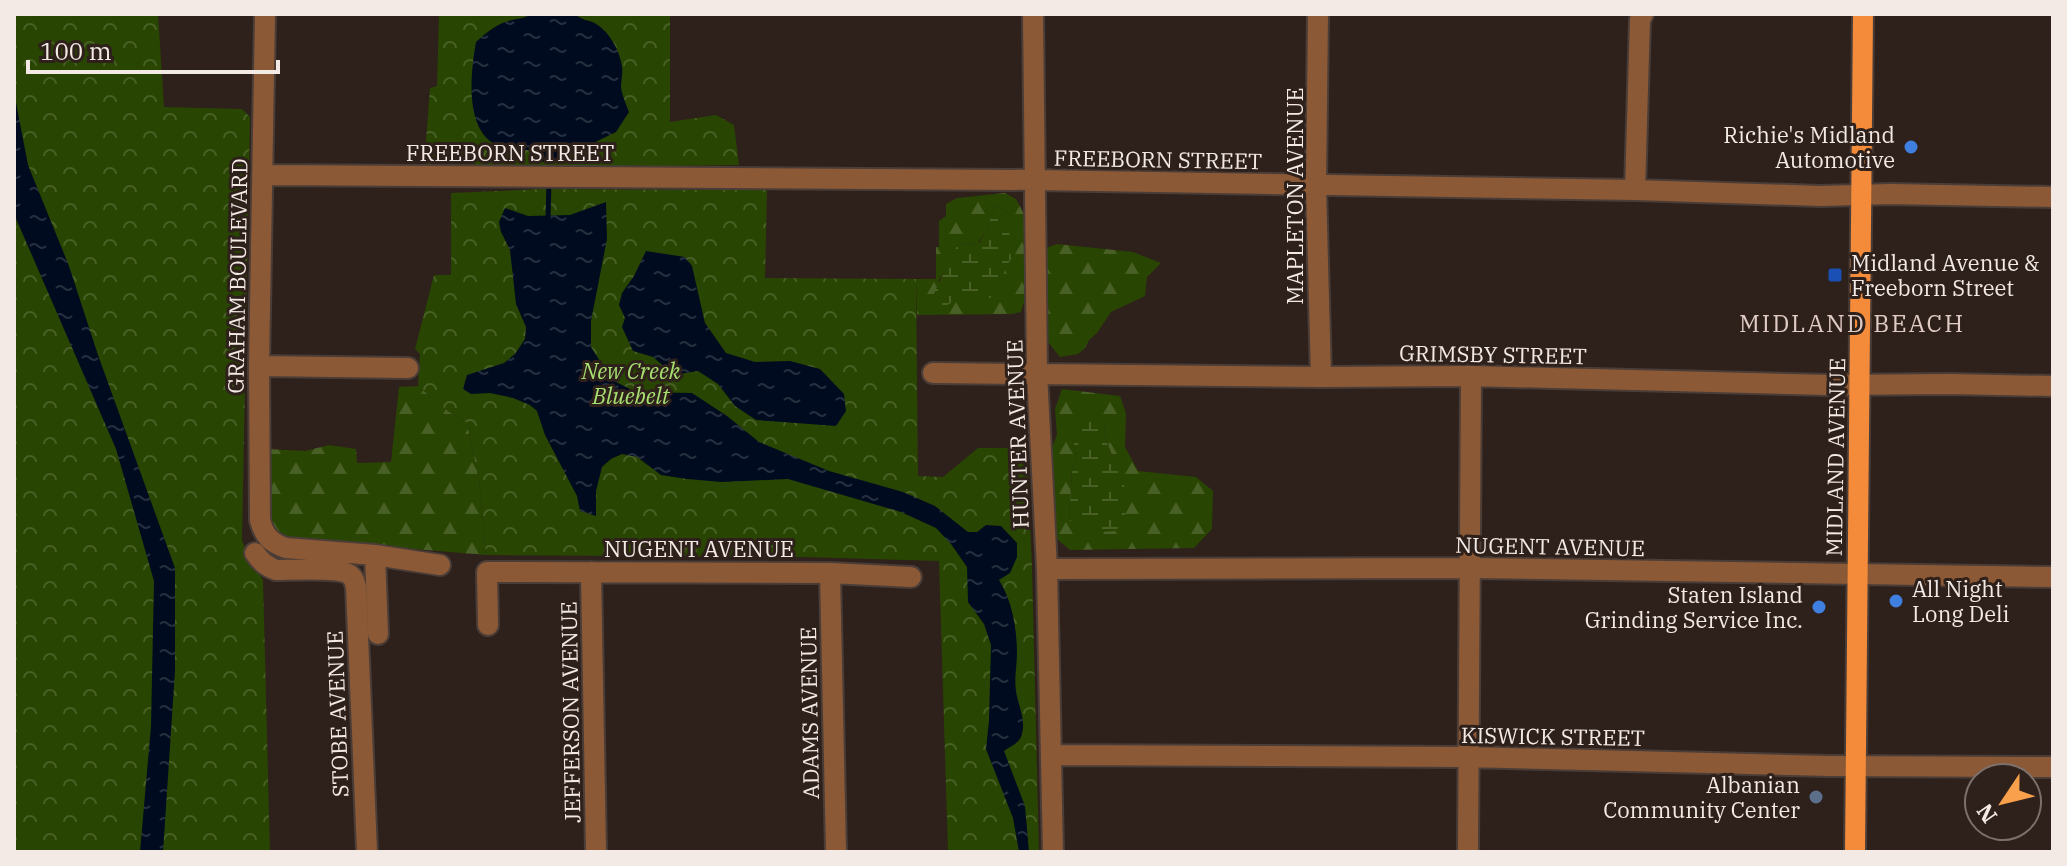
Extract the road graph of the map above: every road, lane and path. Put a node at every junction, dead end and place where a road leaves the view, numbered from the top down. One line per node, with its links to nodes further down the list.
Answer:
1 (265, 14): 6 (street, GRAHAM BOULEVARD)
2 (1033, 14): 7 (street, HUNTER AVENUE)
3 (1318, 14): 8 (street, MAPLETON AVENUE)
4 (1643, 14): 9 (street)
5 (1863, 14): 10 (main road, MIDLAND AVENUE)
6 (262, 175): 7 (street, FREEBORN STREET); 12 (street, GRAHAM BOULEVARD)
7 (1036, 180): 8 (street, FREEBORN STREET); 15 (street, HUNTER AVENUE)
8 (1316, 186): 9 (street, FREEBORN STREET); 17 (street, MAPLETON AVENUE)
9 (1635, 190): 10 (street, FREEBORN STREET)
10 (1861, 195): 11 (street, FREEBORN STREET); 18 (main road, MIDLAND AVENUE)
11 (2053, 197)
12 (259, 366): 13 (street); 20 (street, GRAHAM BOULEVARD)
13 (408, 368)
14 (933, 373): 15 (street, GRIMSBY STREET)
15 (1037, 373): 17 (street, GRIMSBY STREET); 24 (street, HUNTER AVENUE)
16 (1471, 376): 17 (street, GRIMSBY STREET); 18 (street, GRIMSBY STREET); 23 (street)
17 (1321, 377)
18 (1860, 385): 19 (street, GRIMSBY STREET); 27 (main road, MIDLAND AVENUE)
19 (2053, 386)
20 (261, 546): 21 (street); 36 (street, STOBE AVENUE)
21 (375, 555): 22 (street); 31 (street, STOBE AVENUE)
22 (440, 565)
23 (1471, 568): 24 (street, NUGENT AVENUE); 27 (street, NUGENT AVENUE); 33 (street)
24 (1047, 569): 32 (street, HUNTER AVENUE)
25 (591, 572): 26 (street, NUGENT AVENUE); 30 (street, NUGENT AVENUE); 37 (street, JEFFERSON AVENUE)
26 (830, 573): 28 (street, NUGENT AVENUE); 38 (street, ADAMS AVENUE)
27 (1858, 575): 29 (street, NUGENT AVENUE); 34 (main road, MIDLAND AVENUE)
28 (911, 577)
29 (2053, 577)
30 (488, 625)
31 (378, 634)
32 (1051, 755): 33 (street, KISWICK STREET); 39 (street, HUNTER AVENUE)
33 (1469, 757): 34 (street, KISWICK STREET); 40 (street)
34 (1855, 766): 35 (street, KISWICK STREET); 41 (main road, MIDLAND AVENUE)
35 (2053, 767)
36 (367, 852)
37 (596, 852)
38 (836, 852)
39 (1053, 852)
40 (1468, 852)
41 (1855, 852)

